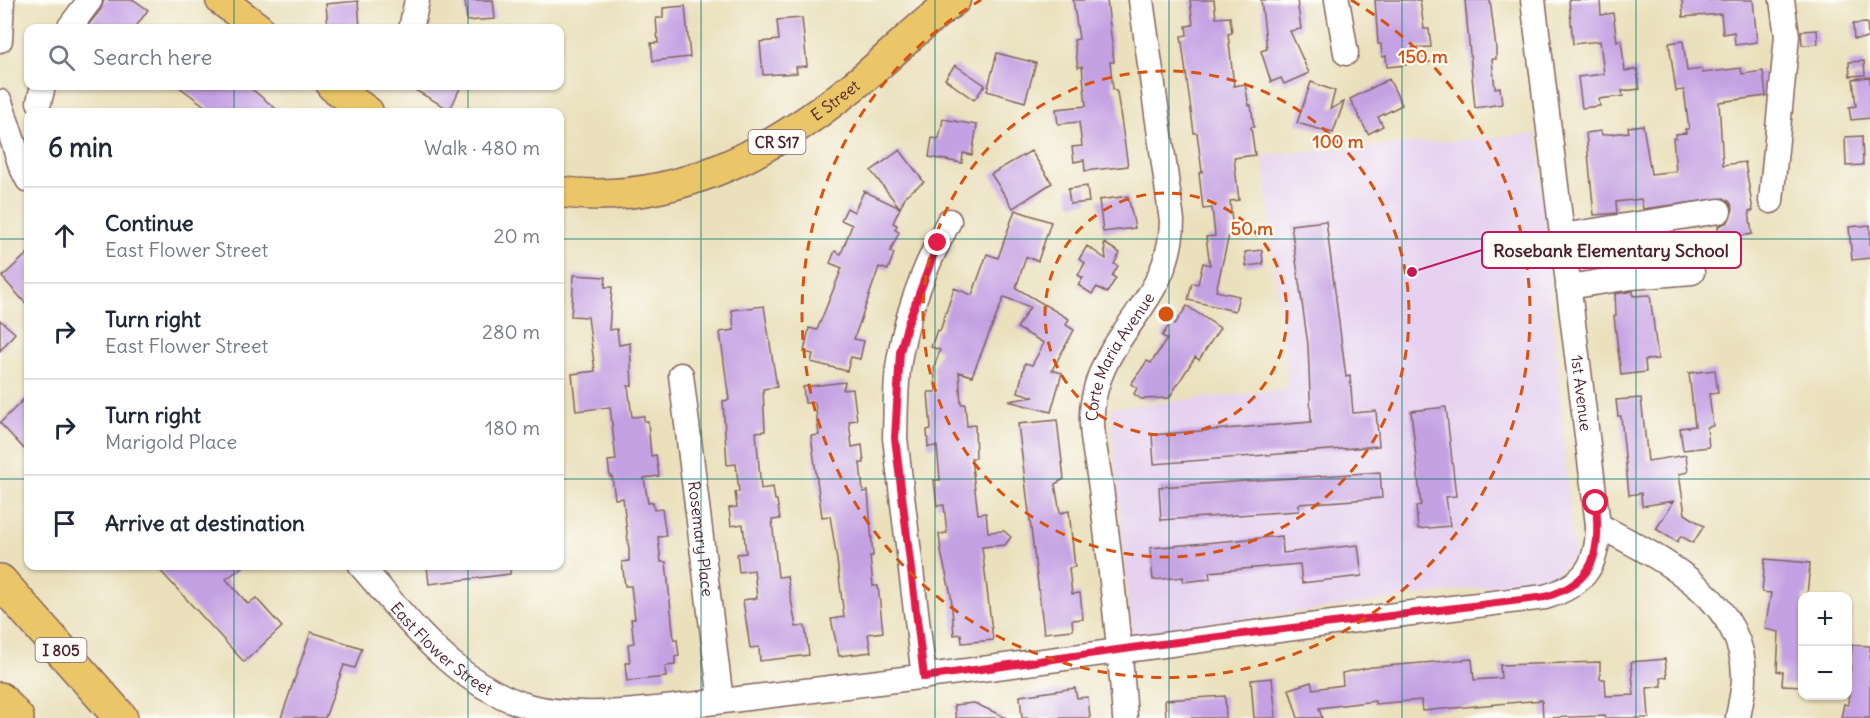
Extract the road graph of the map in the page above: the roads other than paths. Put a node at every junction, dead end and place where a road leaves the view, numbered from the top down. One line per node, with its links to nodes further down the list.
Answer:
1 (2, 0): 13 (street)
2 (90, 0): 10 (street)
3 (221, 0): 11 (main road)
4 (417, 0): 12 (street)
5 (955, 0): 19 (main road, E Street / CR S17)
6 (1141, 0): 30 (street, Corte Maria Avenue)
7 (1337, 0): 14 (street)
8 (1533, 0): 23 (street, 1st Avenue)
9 (1782, 0): 20 (street)
10 (72, 24)
11 (253, 24)
12 (412, 24)
13 (0, 40)
14 (1346, 53)
15 (338, 90): 17 (main road)
16 (0, 102): 18 (street)
17 (363, 108)
18 (24, 172)
19 (564, 192)
20 (1771, 201)
21 (1719, 212): 23 (street)
22 (950, 221): 31 (street)
23 (1562, 236): 25 (street, 1st Avenue)
24 (1692, 272): 25 (street)
25 (1568, 287): 27 (street, 1st Avenue)
26 (681, 375): 33 (street, Rosemary Place)
27 (1598, 525): 30 (street, East Flower Street); 38 (street)
28 (365, 570): 34 (street, East Flower Street)
29 (0, 581): 36 (highway, I 805)
30 (1121, 650): 31 (street, East Flower Street); 37 (street, Corte Maria Avenue)
31 (924, 677): 33 (street, East Flower Street)
32 (0, 699): 35 (highway)
33 (721, 701): 34 (street, East Flower Street)
34 (635, 715)
35 (17, 718)
36 (122, 718)
37 (1125, 718)
38 (1738, 718)

